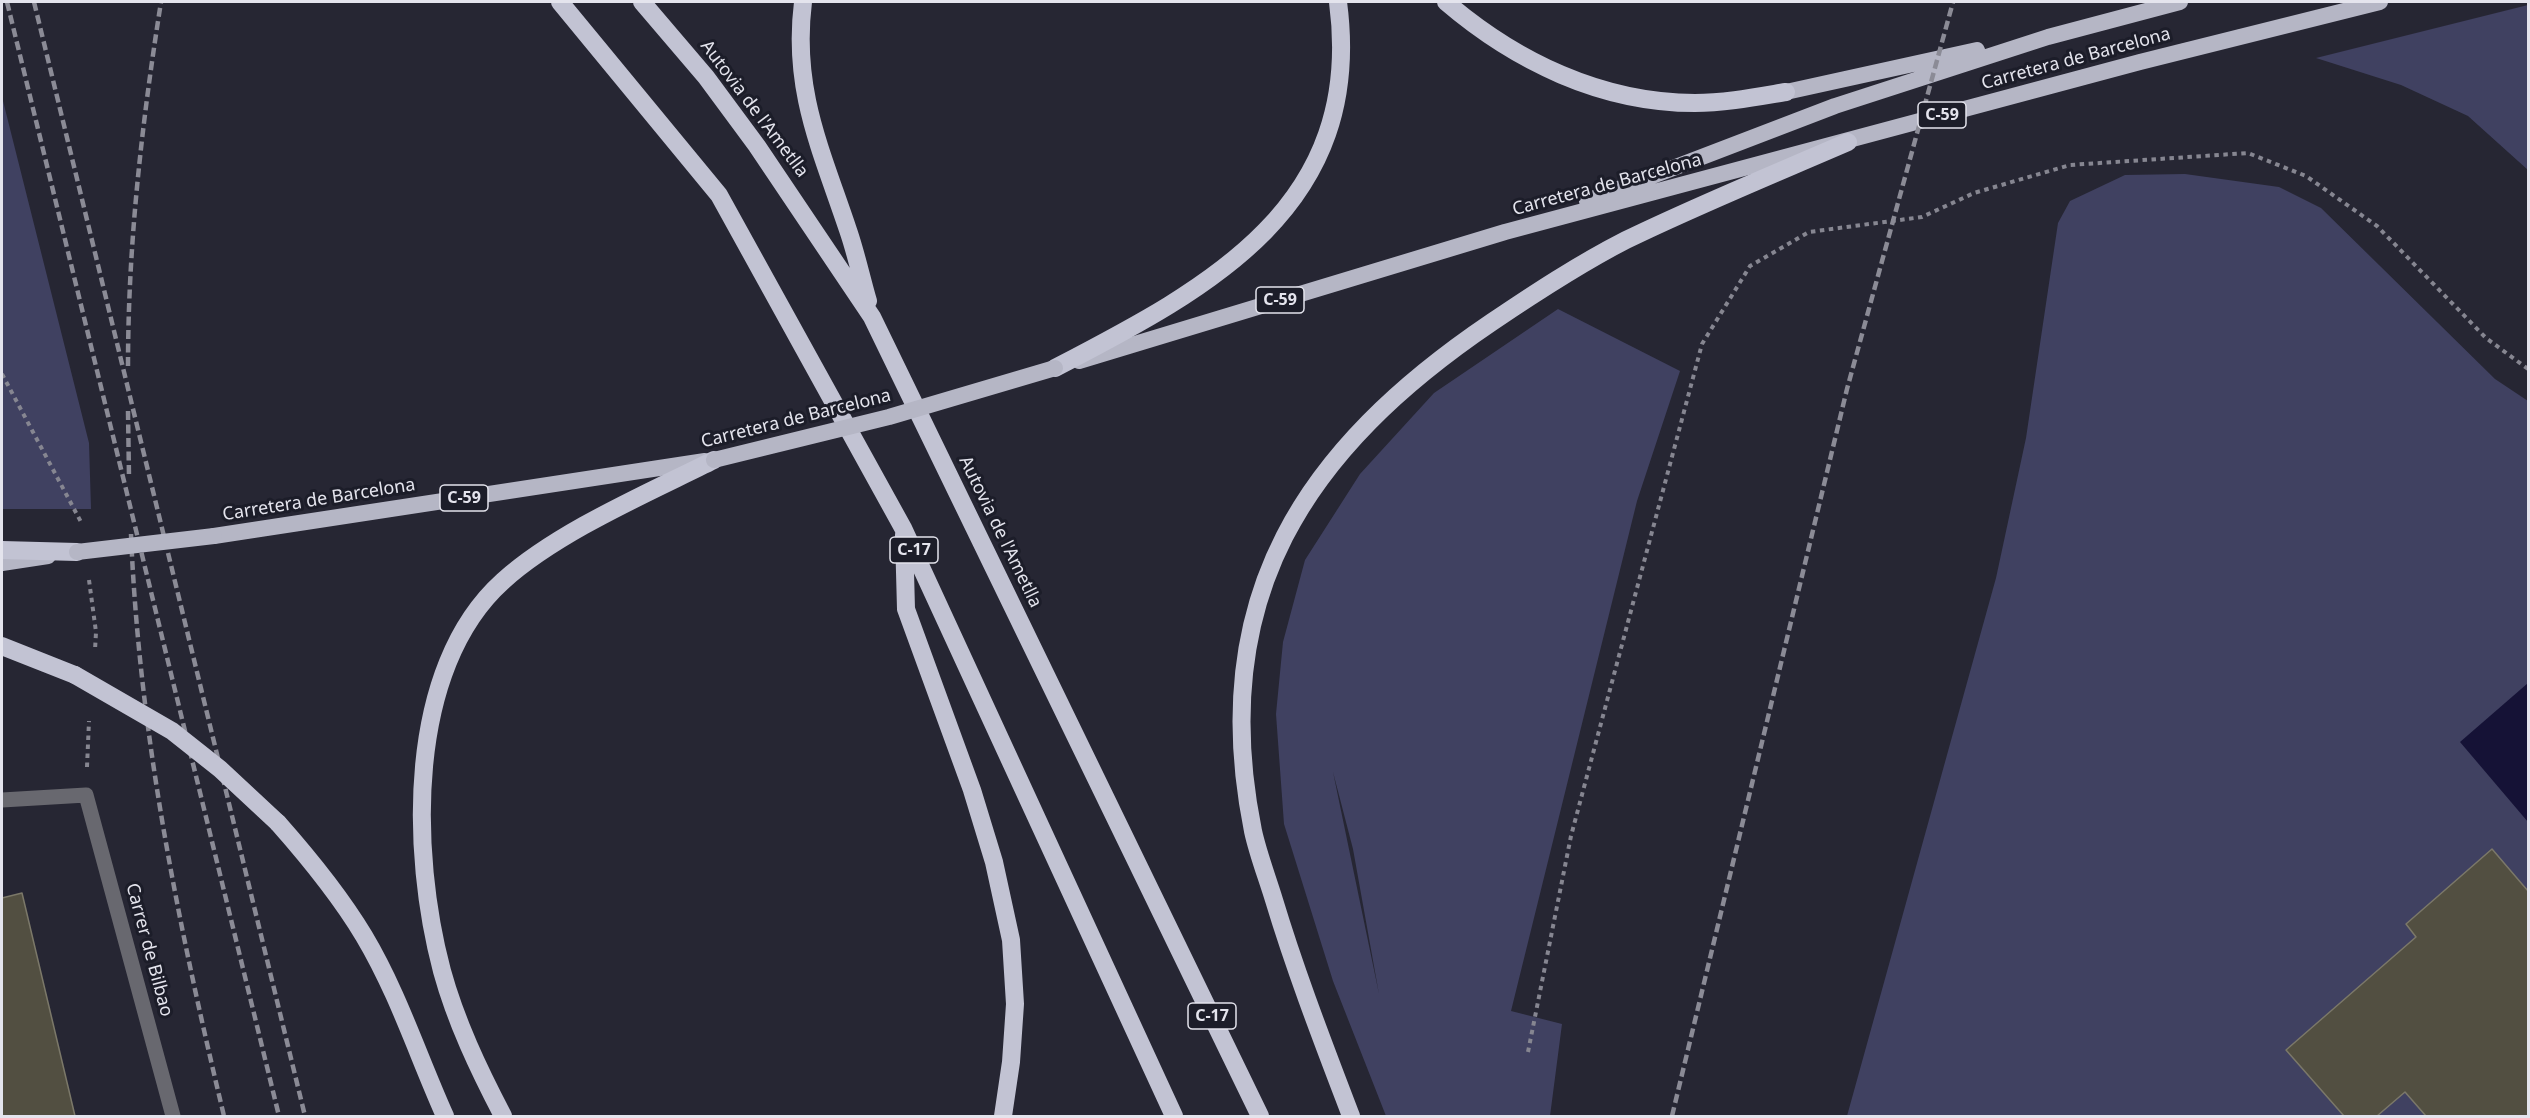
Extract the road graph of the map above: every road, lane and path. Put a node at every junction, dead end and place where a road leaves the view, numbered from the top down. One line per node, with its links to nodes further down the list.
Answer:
1 (560, 2): 16 (highway, C-17)
2 (642, 2): 12 (highway, Autovia de l'Ametlla / C-17)
3 (803, 2): 12 (highway)
4 (1338, 2): 13 (highway)
5 (1446, 2): 9 (highway)
6 (2180, 2): 8 (highway, Carretera de Barcelona / C-59)
7 (2380, 2): 10 (highway, Carretera de Barcelona / C-59)
8 (2048, 37): 9 (highway); 11 (highway, Carretera de Barcelona / C-59)
9 (1786, 92)
10 (1848, 142): 11 (highway, Carretera de Barcelona / C-59); 29 (highway)
11 (1505, 232): 13 (highway, Carretera de Barcelona / C-59)
12 (872, 317): 28 (highway, Autovia de l'Ametlla / C-17)
13 (1055, 368): 15 (highway, Carretera de Barcelona / C-59, bridge)
14 (2529, 369): 22 (path)
15 (714, 460): 18 (highway, Carretera de Barcelona / C-59, bridge); 25 (highway)
16 (903, 528): 26 (highway); 27 (highway, C-17)
17 (2, 550): 18 (highway, C-59)
18 (77, 552): 19 (highway, C-59)
19 (2, 563)
20 (2, 646): 24 (highway, bridge)
21 (2, 800): 23 (street, Carrer de Bilbao)
22 (1528, 1052)
23 (173, 1116)
24 (445, 1116)
25 (503, 1116)
26 (1003, 1116)
27 (1174, 1116)
28 (1260, 1116)
29 (1351, 1116)

